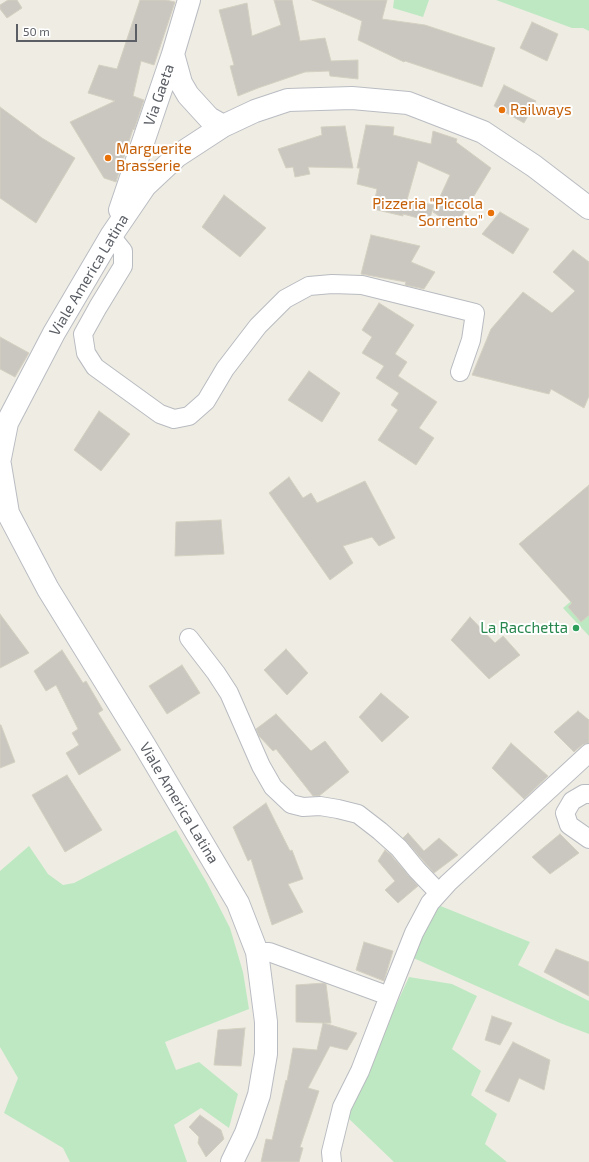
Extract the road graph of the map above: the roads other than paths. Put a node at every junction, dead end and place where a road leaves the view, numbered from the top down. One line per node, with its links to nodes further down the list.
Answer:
1 (189, 0): 2 (main road, Via Gaeta)
2 (173, 54): 3 (main road, Via Gaeta); 4 (main road)
3 (150, 123): 5 (main road); 7 (main road, Via Gaeta)
4 (223, 126): 5 (main road, Viale America Latina); 6 (main road, Viale America Latina)
5 (177, 156): 7 (main road, Viale America Latina)
6 (589, 208)
7 (111, 236): 8 (street); 9 (main road, Viale America Latina)
8 (460, 372)
9 (0, 458)
10 (1, 476): 16 (main road, Viale America Latina)
11 (189, 638): 15 (street)
12 (589, 753): 15 (street)
13 (589, 794): 14 (street)
14 (589, 839)
15 (439, 893): 17 (street)
16 (257, 952): 17 (street); 18 (main road, Viale America Latina)
17 (390, 996): 19 (street)
18 (232, 1162)
19 (332, 1162)

